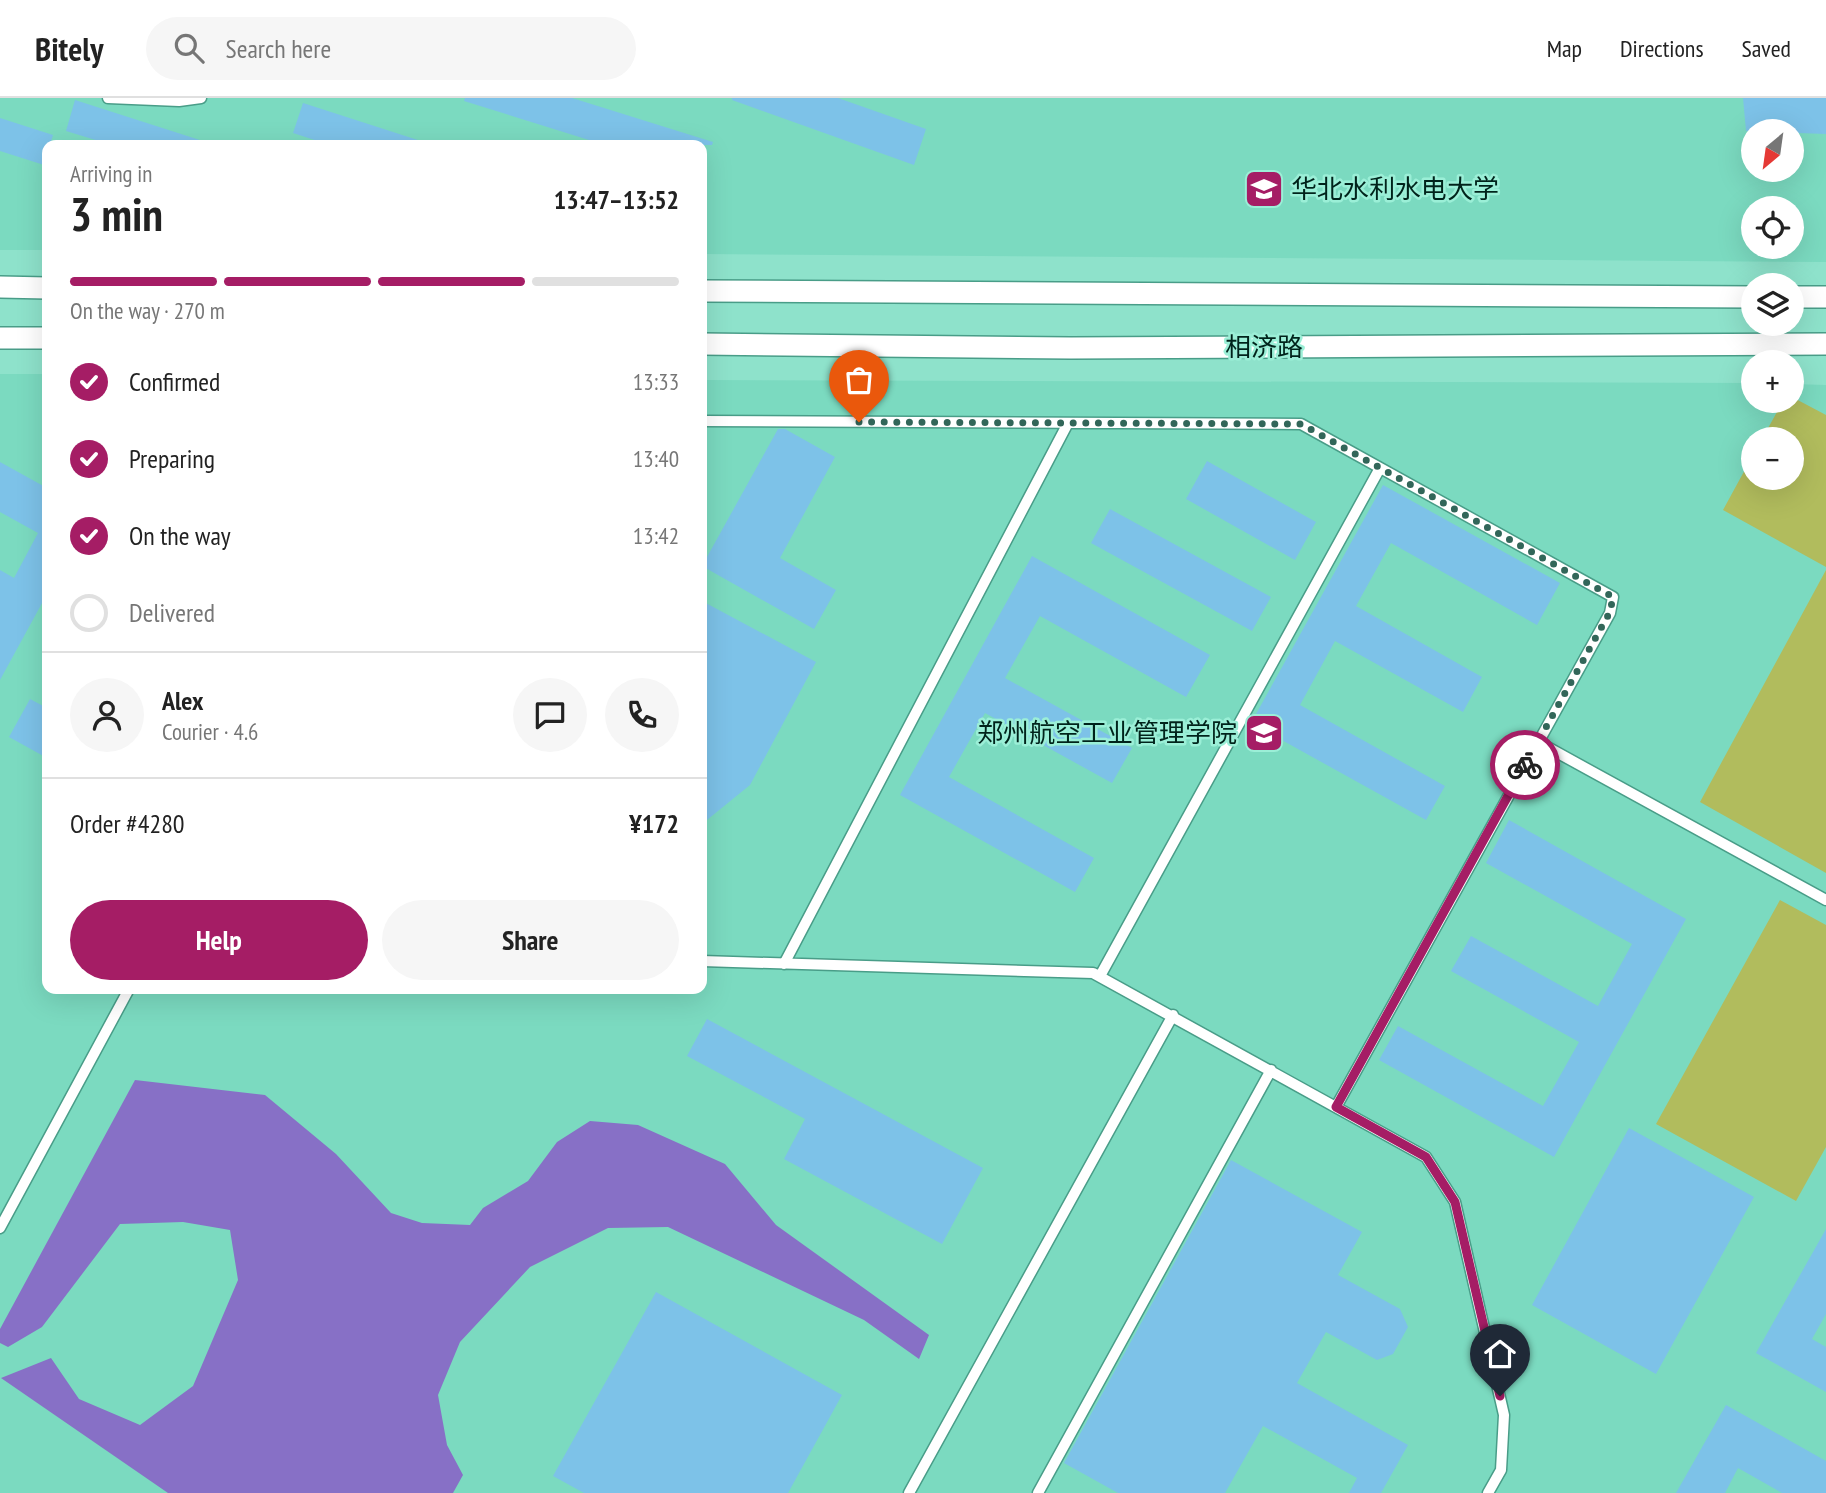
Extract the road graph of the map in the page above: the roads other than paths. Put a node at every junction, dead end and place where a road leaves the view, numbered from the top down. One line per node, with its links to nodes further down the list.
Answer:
1 (108, 98): 2 (lane)
2 (201, 98)
3 (0, 287): 4 (street)
4 (42, 288)
5 (707, 291): 6 (street, 相济路)
6 (1741, 296)
7 (1804, 297): 8 (street)
8 (1826, 297)
9 (0, 338): 10 (street)
10 (42, 338)
11 (707, 344): 12 (street, 相济路)
12 (1826, 344)
13 (707, 421): 14 (lane)
14 (1069, 423): 15 (lane); 19 (lane)
15 (1380, 468): 16 (lane); 20 (lane)
16 (1538, 742): 17 (lane); 24 (lane)
17 (1826, 900)
18 (707, 961): 19 (lane)
19 (784, 964): 20 (lane)
20 (1100, 976): 22 (lane)
21 (126, 994): 25 (lane)
22 (1173, 1015): 23 (lane); 26 (lane)
23 (1270, 1070): 24 (lane); 27 (lane)
24 (1336, 1107): 28 (lane)
25 (0, 1228)
26 (909, 1493)
27 (1038, 1493)
28 (1488, 1493)

